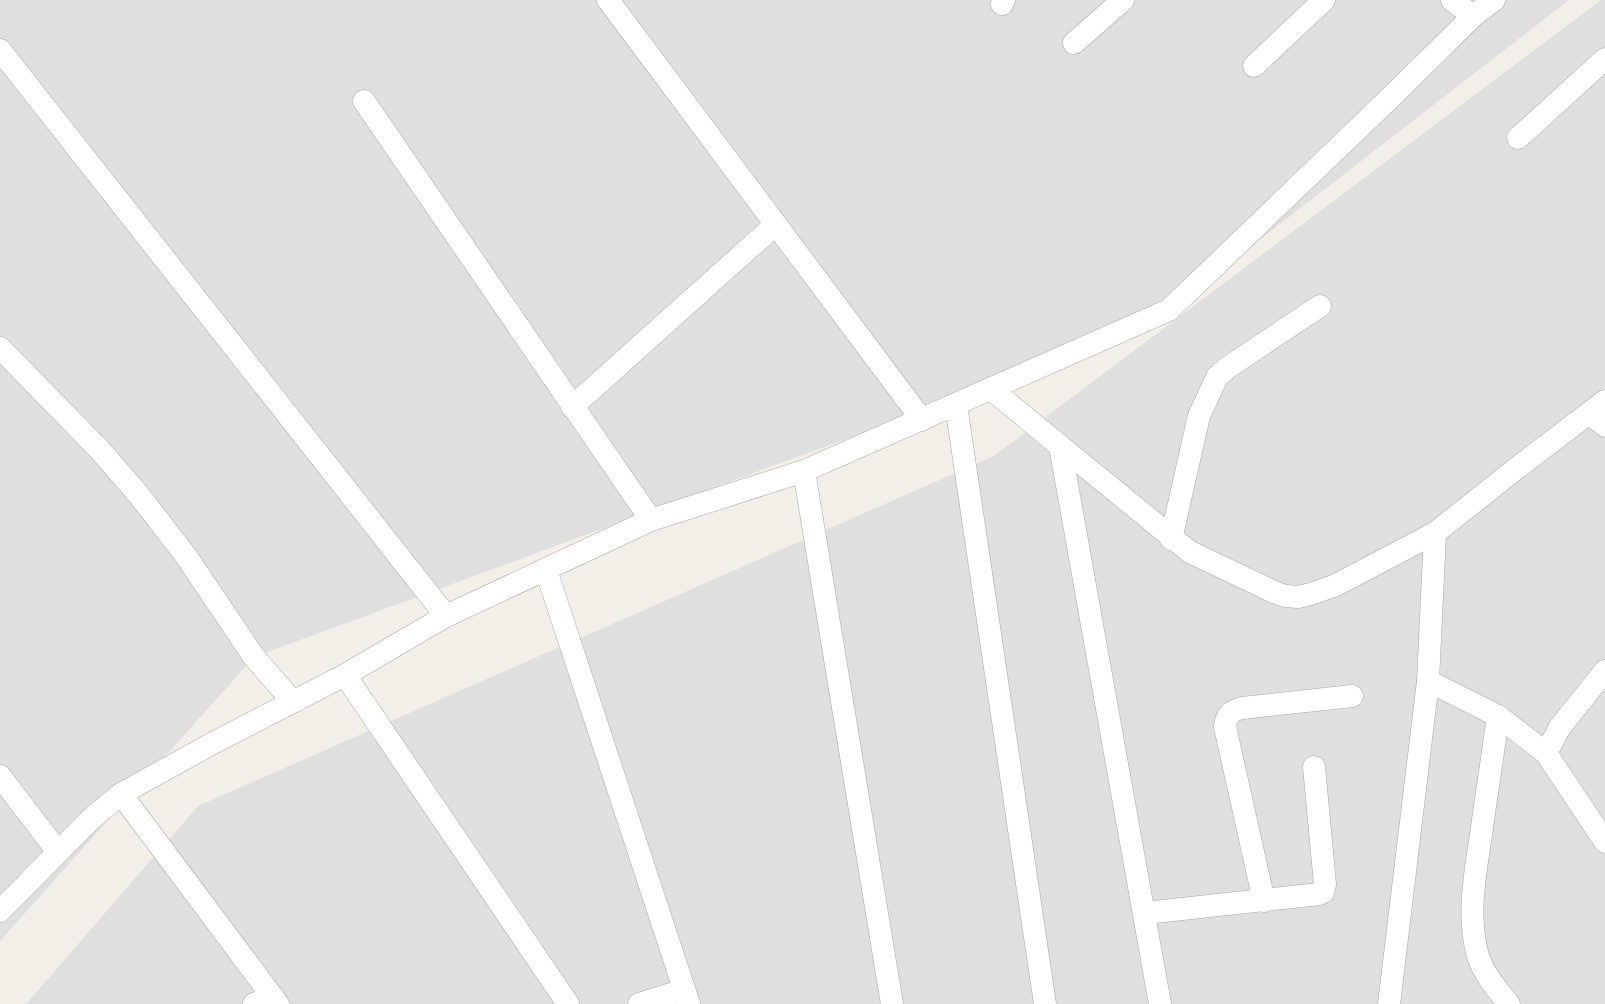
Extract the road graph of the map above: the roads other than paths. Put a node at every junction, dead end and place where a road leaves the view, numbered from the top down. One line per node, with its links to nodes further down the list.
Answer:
1 (608, 0): 13 (street)
2 (1123, 0): 7 (street)
3 (1324, 0): 10 (street)
4 (1452, 0): 6 (street)
5 (1494, 0): 6 (street)
6 (1473, 16): 16 (street)
7 (1074, 43)
8 (0, 50): 27 (street)
9 (1605, 59): 12 (street)
10 (1254, 66)
11 (364, 101): 18 (street)
12 (1518, 138)
13 (775, 225): 18 (street); 20 (street)
14 (1320, 306): 25 (street)
15 (0, 348): 32 (street)
16 (991, 389): 17 (street); 21 (street)
17 (956, 405): 20 (street); 48 (street)
18 (572, 407): 23 (street)
19 (1600, 413): 24 (street)
20 (922, 420): 22 (street)
21 (1060, 446): 25 (street); 42 (street)
22 (804, 471): 23 (street); 47 (street)
23 (651, 520): 26 (street)
24 (1435, 533): 25 (street); 30 (street)
25 (1171, 538)
26 (546, 570): 27 (street); 43 (street)
27 (446, 616): 29 (street)
28 (1605, 671): 34 (street)
29 (345, 675): 32 (street); 45 (street)
30 (1428, 681): 33 (street); 50 (street)
31 (1352, 696): 40 (street)
32 (293, 702): 37 (street)
33 (1498, 716): 34 (street); 51 (street)
34 (1546, 753): 38 (street)
35 (1314, 767): 40 (street)
36 (0, 776): 39 (street)
37 (121, 794): 39 (street); 44 (street)
38 (1605, 842)
39 (58, 852): 41 (street)
40 (1264, 900): 42 (street)
41 (0, 911)
42 (1145, 913): 49 (street)
43 (687, 997): 46 (street)
44 (268, 1002)
45 (568, 1004)
46 (639, 1004)
47 (892, 1004)
48 (1045, 1004)
49 (1160, 1004)
50 (1389, 1004)
51 (1509, 1004)

